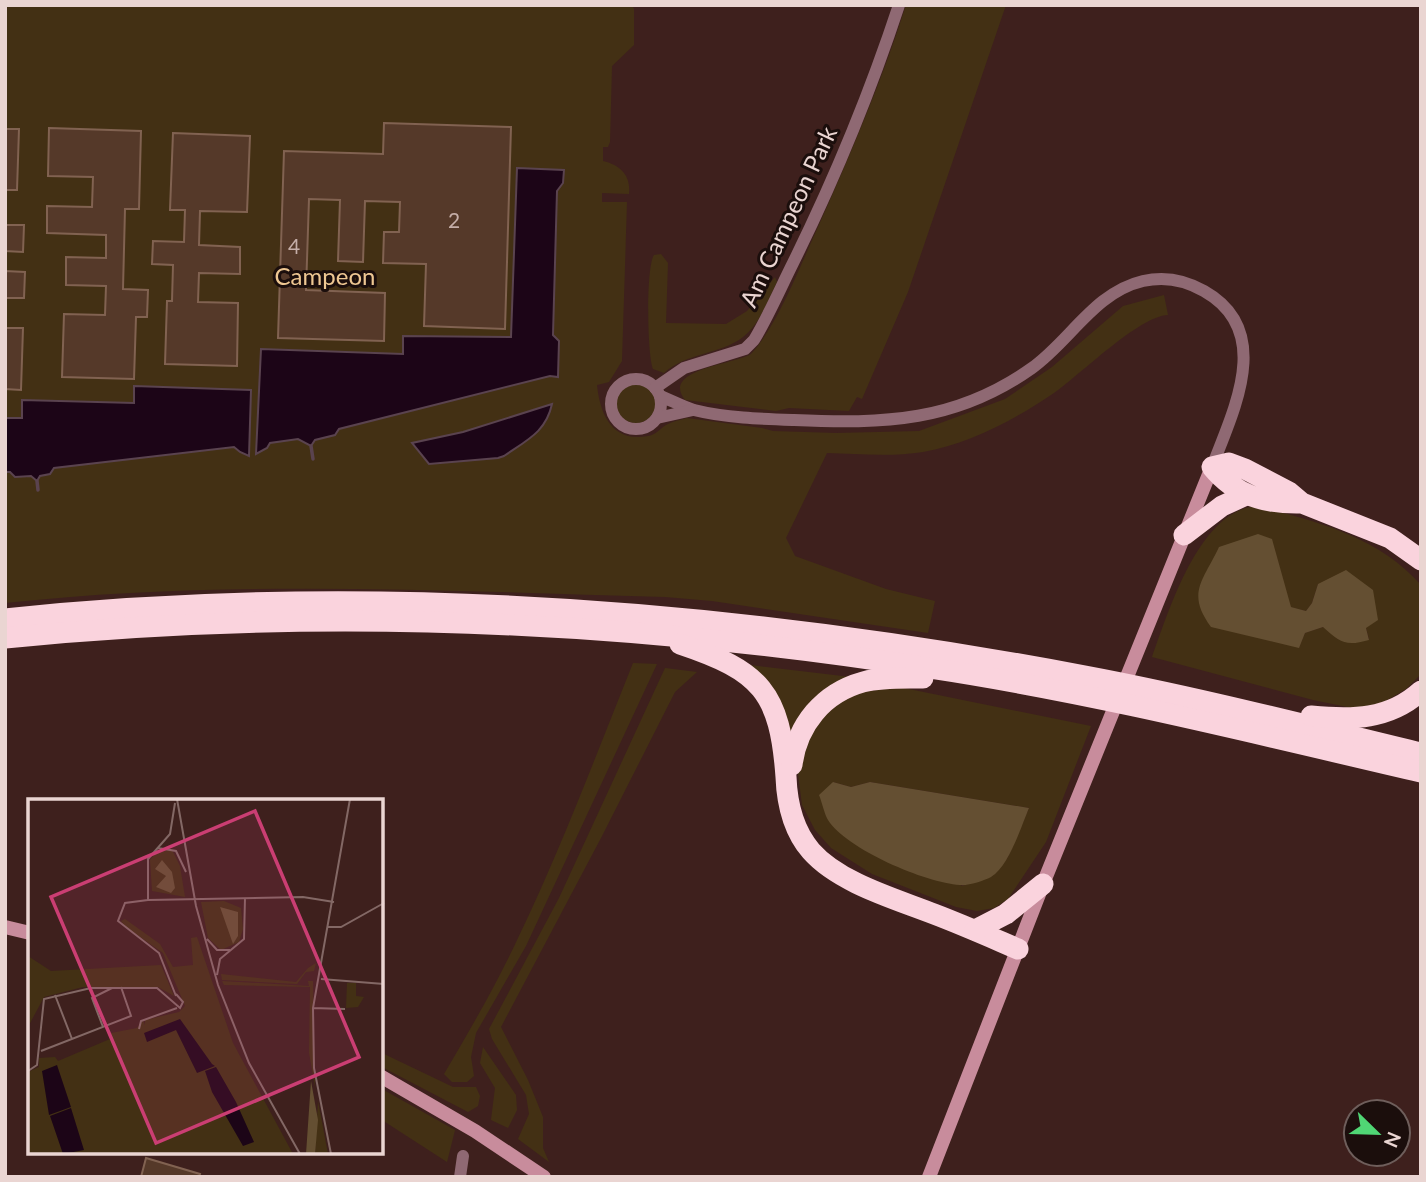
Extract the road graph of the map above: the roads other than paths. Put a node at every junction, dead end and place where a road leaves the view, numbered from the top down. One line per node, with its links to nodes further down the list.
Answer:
1 (898, 5): 2 (street, Am Campeon Park)
2 (684, 368): 3 (street, Am Campeon Park); 4 (street)
3 (658, 392): 4 (street); 6 (street); 6 (street)
4 (677, 402): 5 (street)
5 (693, 410): 6 (street); 7 (street)
6 (657, 418)
7 (1212, 467): 8 (highway); 9 (highway); 10 (main road)
8 (1246, 495): 9 (highway); 10 (highway)
9 (1303, 503): 11 (highway)
10 (1184, 535): 24 (main road)
11 (1421, 560)
12 (5, 620): 13 (highway)
13 (652, 625): 14 (highway); 14 (highway); 15 (highway)
14 (698, 636): 16 (highway); 17 (highway); 23 (highway)
15 (5, 638)
16 (1029, 686): 17 (highway); 23 (highway)
17 (1084, 686): 19 (highway)
18 (1421, 691): 20 (highway)
19 (1158, 701): 20 (highway); 22 (highway)
20 (1239, 710): 21 (highway)
21 (1421, 753)
22 (1421, 772)
23 (787, 802): 26 (highway)
24 (1043, 884): 26 (highway); 28 (main road)
25 (5, 927): 27 (main road)
26 (975, 930): 28 (highway)
27 (28, 933)
28 (1018, 949): 33 (main road)
29 (383, 1078): 32 (main road)
30 (463, 1156): 31 (street)
31 (460, 1177)
32 (544, 1177)
33 (929, 1177)

